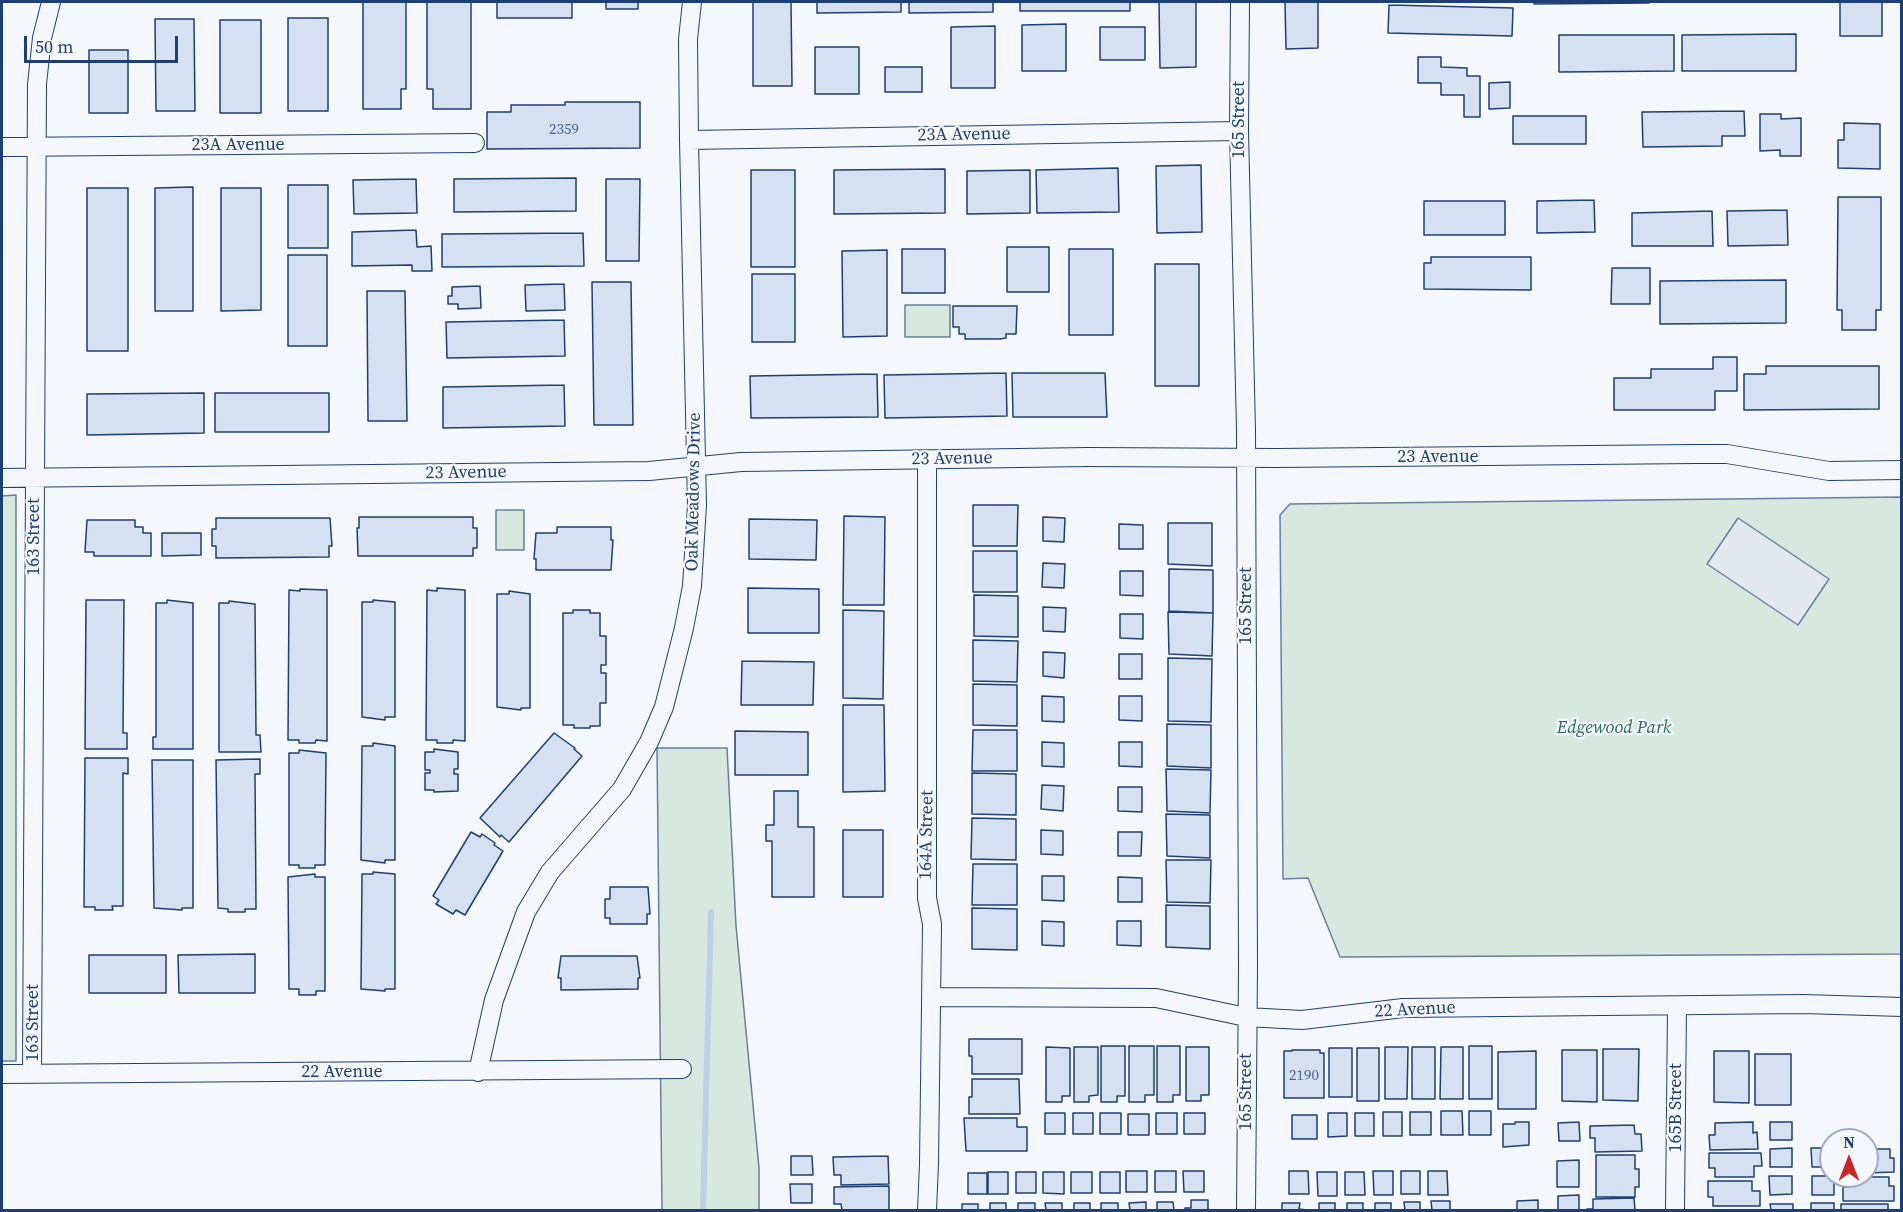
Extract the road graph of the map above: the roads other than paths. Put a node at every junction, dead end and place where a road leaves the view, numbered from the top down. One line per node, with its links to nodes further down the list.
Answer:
1 (51, 2): 7 (street, 163 Street)
2 (692, 2): 5 (street, Oak Meadows Drive)
3 (1240, 2): 4 (street, 165 Street)
4 (1239, 131): 5 (street, 23A Avenue); 9 (street, 165 Street)
5 (689, 140): 11 (street, Oak Meadows Drive)
6 (475, 143): 7 (street, 23A Avenue)
7 (37, 146): 8 (street, 23A Avenue); 14 (street, 163 Street)
8 (2, 147)
9 (1246, 458): 10 (street, 23 Avenue); 12 (street, 23 Avenue); 18 (street, 165 Street)
10 (927, 460): 11 (street, 23 Avenue); 15 (street, 164A Street)
11 (696, 465): 14 (street, 23 Avenue); 20 (street, Oak Meadows Drive)
12 (1902, 470)
13 (2, 478): 14 (street, 23 Avenue)
14 (34, 478): 21 (street, 163 Street)
15 (931, 997): 18 (street, 22 Avenue); 23 (street, 164A Street)
16 (1677, 1006): 17 (street, 22 Avenue); 18 (street, 22 Avenue); 25 (street, 165B Street)
17 (1902, 1007)
18 (1246, 1017): 24 (street, 165 Street)
19 (682, 1069): 20 (street, 22 Avenue)
20 (478, 1072): 21 (street, 22 Avenue)
21 (32, 1073): 22 (street, 22 Avenue)
22 (2, 1074)
23 (927, 1210)
24 (1246, 1210)
25 (1676, 1210)

